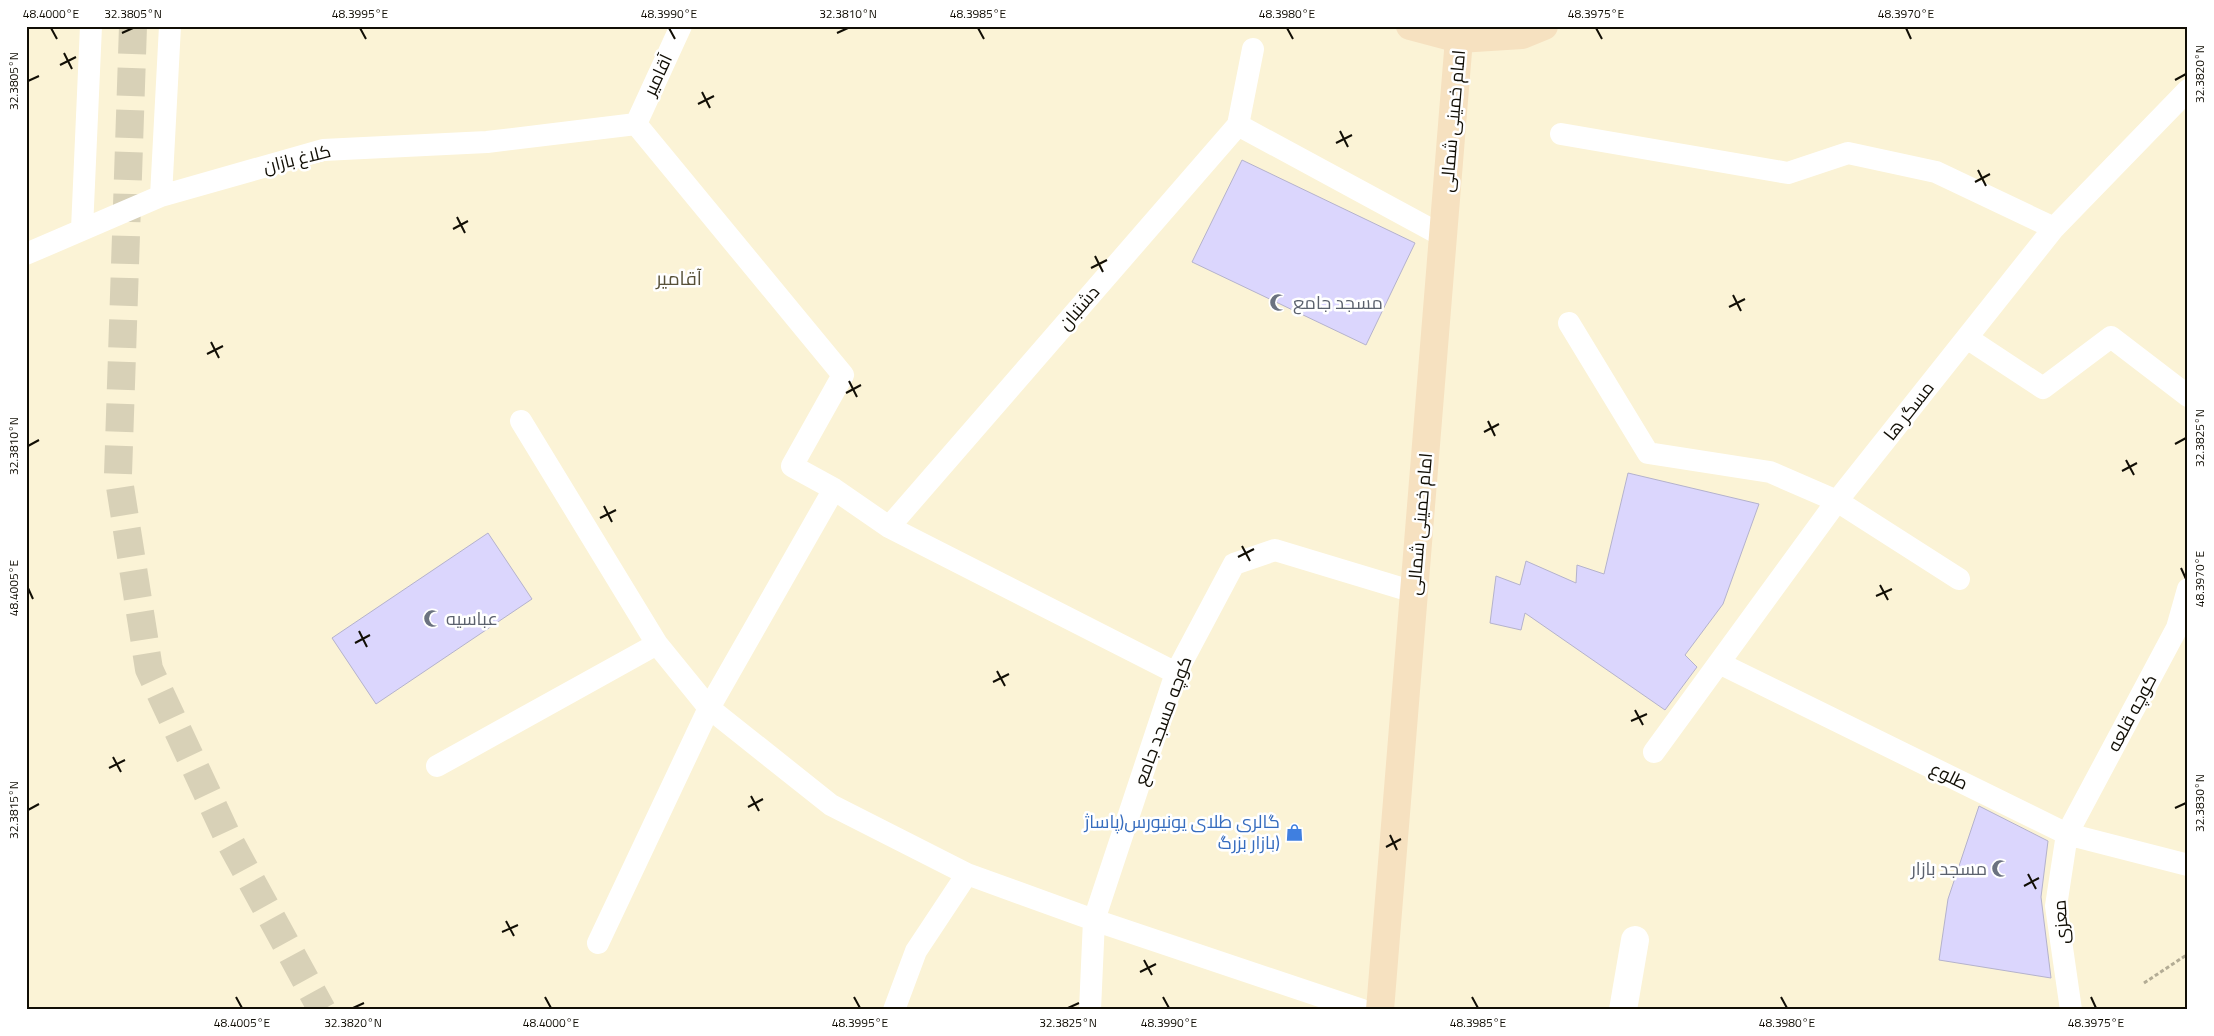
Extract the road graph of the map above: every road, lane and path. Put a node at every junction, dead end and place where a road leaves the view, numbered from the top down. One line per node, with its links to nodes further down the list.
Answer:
1 (91, 26): 14 (lane)
2 (170, 26): 12 (lane)
3 (681, 26): 9 (lane, آقامیر)
4 (1410, 26): 6 (main road)
5 (1544, 26): 6 (main road)
6 (1459, 39): 15 (main road, امام خمینی شمالی)
7 (1253, 50): 10 (lane, دشتبان)
8 (2188, 90): 13 (lane, مسگر ها)
9 (636, 124): 12 (lane, کلاغ بازان); 21 (lane)
10 (1238, 124): 15 (lane); 23 (lane, دشتبان)
11 (1561, 134): 13 (lane)
12 (161, 196): 14 (lane, کلاغ بازان)
13 (2054, 228): 18 (lane, مسگر ها)
14 (82, 229): 16 (lane, کلاغ بازان)
15 (1444, 236): 26 (main road, امام خمینی شمالی)
16 (26, 254)
17 (1569, 323): 22 (lane)
18 (1967, 338): 19 (lane); 22 (lane, مسگر ها)
19 (2188, 396)
20 (521, 422): 27 (lane)
21 (834, 489): 23 (lane); 30 (lane)
22 (1837, 501): 24 (lane); 28 (lane, مسگر ها)
23 (889, 527): 29 (lane)
24 (1959, 579)
25 (2188, 589): 33 (lane, کوچه قلعه)
26 (1414, 592): 29 (lane, کوچه مسجد جامع); 44 (main road, امام خمینی شمالی)
27 (657, 644): 30 (lane); 32 (lane)
28 (1719, 663): 31 (lane, مسگر ها); 33 (lane, طلوع)
29 (1176, 673): 36 (lane, کوچه مسجد جامع)
30 (709, 708): 35 (lane); 38 (lane)
31 (1654, 752)
32 (437, 766)
33 (2067, 834): 34 (lane, طلوع); 46 (lane, معزی)
34 (2188, 865)
35 (967, 874): 36 (lane); 41 (lane)
36 (1094, 920): 42 (lane, کوچه مسجد جامع); 43 (lane)
37 (1635, 940): 45 (street)
38 (598, 943)
39 (2188, 954): 40 (path)
40 (2144, 983)
41 (894, 1010)
42 (1090, 1010)
43 (1362, 1010)
44 (1380, 1010)
45 (1623, 1010)
46 (2071, 1010)

